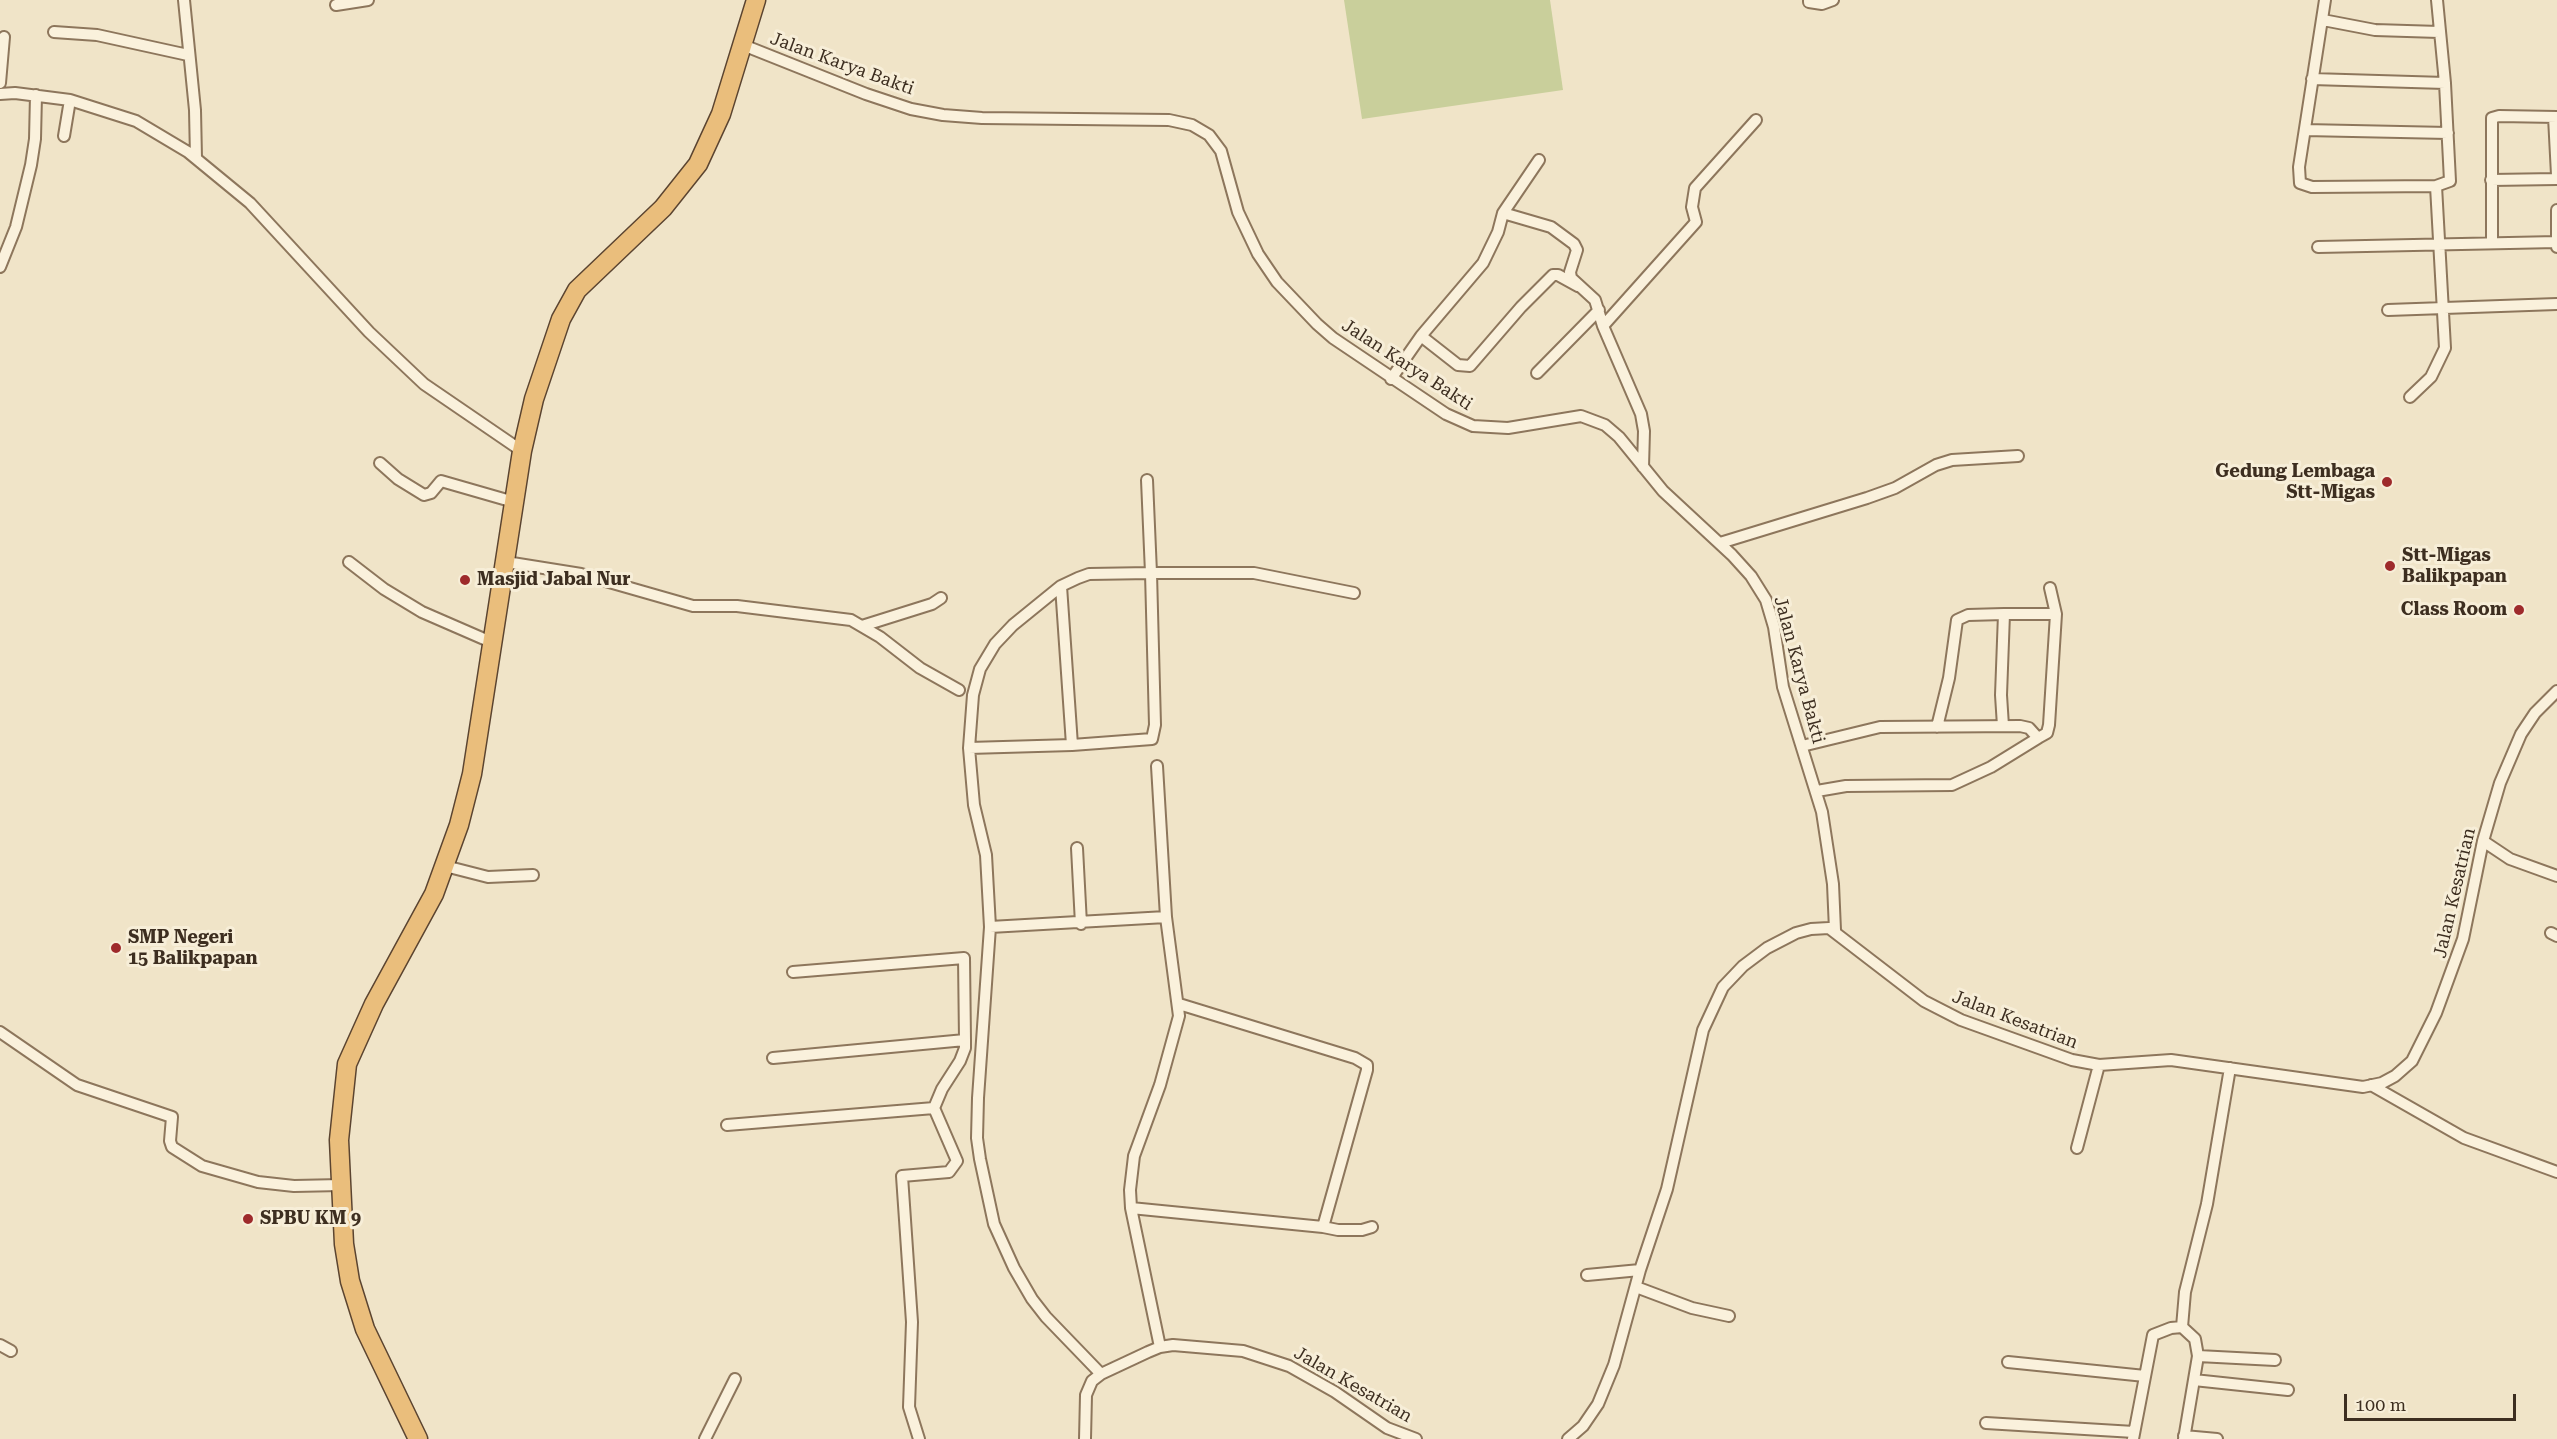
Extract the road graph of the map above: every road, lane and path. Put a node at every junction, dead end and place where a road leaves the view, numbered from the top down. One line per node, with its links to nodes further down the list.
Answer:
1 (184, 0): 14 (street)
2 (368, 0): 8 (street)
3 (756, 0): 13 (highway)
4 (1809, 0): 5 (street)
5 (1833, 0)
6 (2325, 0): 9 (street)
7 (2437, 0): 11 (street)
8 (336, 5)
9 (2322, 20): 11 (street); 15 (street)
10 (54, 32): 14 (street)
11 (2439, 32): 17 (street)
12 (4, 37): 16 (street)
13 (743, 45): 47 (street, Jalan Karya Bakti); 49 (highway)
14 (188, 55): 26 (street)
15 (2312, 79): 17 (street); 23 (street)
16 (0, 83)
17 (2445, 83): 24 (street)
18 (0, 94): 19 (street)
19 (36, 95): 20 (street); 38 (street)
20 (70, 100): 25 (street); 26 (street)
21 (2556, 117): 28 (street); 29 (street)
22 (1755, 120): 44 (street)
23 (2305, 130): 24 (street); 30 (street)
24 (2448, 133): 30 (street)
25 (64, 136)
26 (196, 158): 49 (street)
27 (1539, 160): 32 (street)
28 (2557, 177): 29 (street)
29 (2491, 180): 33 (street)
30 (2436, 186): 35 (street)
31 (2557, 210): 34 (street)
32 (1503, 213): 39 (street); 45 (street)
33 (2492, 242): 34 (street); 35 (street)
34 (2557, 242): 37 (street)
35 (2438, 245): 36 (street); 41 (street)
36 (2318, 247)
37 (2557, 247)
38 (0, 267)
39 (1578, 286): 42 (street); 45 (street)
40 (2557, 304): 41 (street)
41 (2442, 307): 43 (street); 48 (street)
42 (1599, 310): 44 (street); 46 (street)
43 (2388, 310)
44 (1603, 326): 52 (street)
45 (1421, 336): 47 (street)
46 (1537, 373)
47 (1391, 379): 52 (street, Jalan Karya Bakti)
48 (2410, 397)
49 (522, 451): 54 (highway)
50 (2018, 456): 55 (street)
51 (380, 463): 54 (street)
52 (1643, 467): 55 (street, Jalan Karya Bakti)
53 (1147, 480): 58 (street)
54 (514, 502): 57 (highway)
55 (1720, 543): 73 (street, Jalan Karya Bakti)
56 (349, 562): 66 (street)
57 (506, 562): 65 (street); 66 (highway)
58 (1151, 573): 59 (street); 61 (street); 72 (street)
59 (1061, 586): 72 (street); 74 (street)
60 (2050, 588): 64 (street)
61 (1354, 593)
62 (941, 598): 65 (street)
63 (2004, 614): 64 (street); 69 (street); 70 (street)
64 (2056, 614): 71 (street)
65 (862, 626): 67 (street)
66 (491, 642): 79 (highway)
67 (959, 690)
68 (2557, 691): 77 (street, Jalan Kesatrian)
69 (2003, 726): 70 (street); 71 (street)
70 (1937, 727): 73 (street)
71 (2038, 738): 76 (street)
72 (1072, 745): 74 (street)
73 (1802, 746): 76 (street, Jalan Karya Bakti)
74 (969, 748): 84 (street)
75 (1157, 766): 82 (street)
76 (1817, 791): 85 (street, Jalan Karya Bakti)
77 (2483, 841): 81 (street); 93 (street, Jalan Kesatrian)
78 (1077, 848): 83 (street)
79 (445, 866): 80 (street); 98 (highway)
80 (533, 875)
81 (2557, 876)
82 (1166, 917): 83 (street); 87 (street)
83 (1081, 924): 84 (street)
84 (990, 927): 113 (street)
85 (1835, 930): 91 (street, Jalan Kesatrian); 102 (street)
86 (793, 972): 89 (street)
87 (1179, 1004): 99 (street); 100 (street)
88 (0, 1032): 98 (street)
89 (965, 1040): 90 (street); 94 (street)
90 (773, 1058)
91 (2099, 1065): 92 (street, Jalan Kesatrian); 96 (street)
92 (2230, 1068): 93 (street, Jalan Kesatrian); 106 (street)
93 (2371, 1085): 97 (street)
94 (934, 1108): 95 (street); 124 (street)
95 (727, 1125)
96 (2077, 1148)
97 (2557, 1172)
98 (341, 1185): 122 (highway)
99 (1131, 1208): 100 (street); 108 (street)
100 (1323, 1227): 101 (street)
101 (1372, 1227)
102 (1640, 1270): 103 (street); 104 (street)
103 (1587, 1275)
104 (1636, 1287): 105 (street); 120 (street)
105 (1729, 1316)
106 (2182, 1327): 110 (street); 114 (street)
107 (0, 1345): 109 (street)
108 (1160, 1347): 113 (street, Jalan Kesatrian); 126 (street, Jalan Kesatrian)
109 (11, 1351)
110 (2198, 1356): 111 (street); 116 (street)
111 (2275, 1360)
112 (2008, 1362): 114 (street)
113 (1101, 1374): 125 (street)
114 (2145, 1376): 119 (street)
115 (735, 1379): 123 (street)
116 (2194, 1380): 117 (street); 121 (street)
117 (2288, 1390)
118 (1986, 1423): 119 (street)
119 (2133, 1436)
120 (1572, 1438)
121 (2184, 1438): 127 (street)
122 (418, 1439)
123 (705, 1439)
124 (919, 1439)
125 (1085, 1439)
126 (1416, 1439)
127 (2217, 1439)

